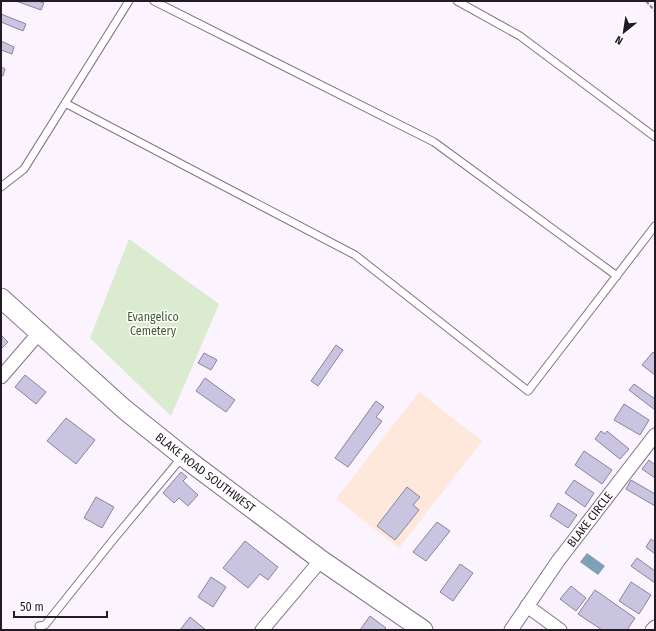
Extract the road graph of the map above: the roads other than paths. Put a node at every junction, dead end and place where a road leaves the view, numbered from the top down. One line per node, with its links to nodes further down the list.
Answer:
1 (130, 1): 4 (lane)
2 (154, 1): 8 (lane)
3 (457, 1): 5 (lane)
4 (65, 103): 6 (lane); 8 (lane)
5 (655, 137)
6 (1, 187)
7 (655, 226): 8 (lane)
8 (616, 276)
9 (1, 298): 10 (main road, BLAKE ROAD SOUTHWEST)
10 (39, 332): 11 (street); 13 (main road, BLAKE ROAD SOUTHWEST)
11 (1, 377)
12 (655, 435): 15 (street, BLAKE CIRCLE)
13 (183, 456): 14 (main road, BLAKE ROAD SOUTHWEST); 16 (lane)
14 (320, 560): 18 (street); 19 (main road, BLAKE ROAD SOUTHWEST)
15 (527, 606): 20 (street, BLAKE CIRCLE); 21 (street)
16 (39, 626)
17 (655, 627): 22 (street)
18 (262, 630)
19 (423, 630)
20 (511, 630)
21 (560, 630)
22 (652, 630)

